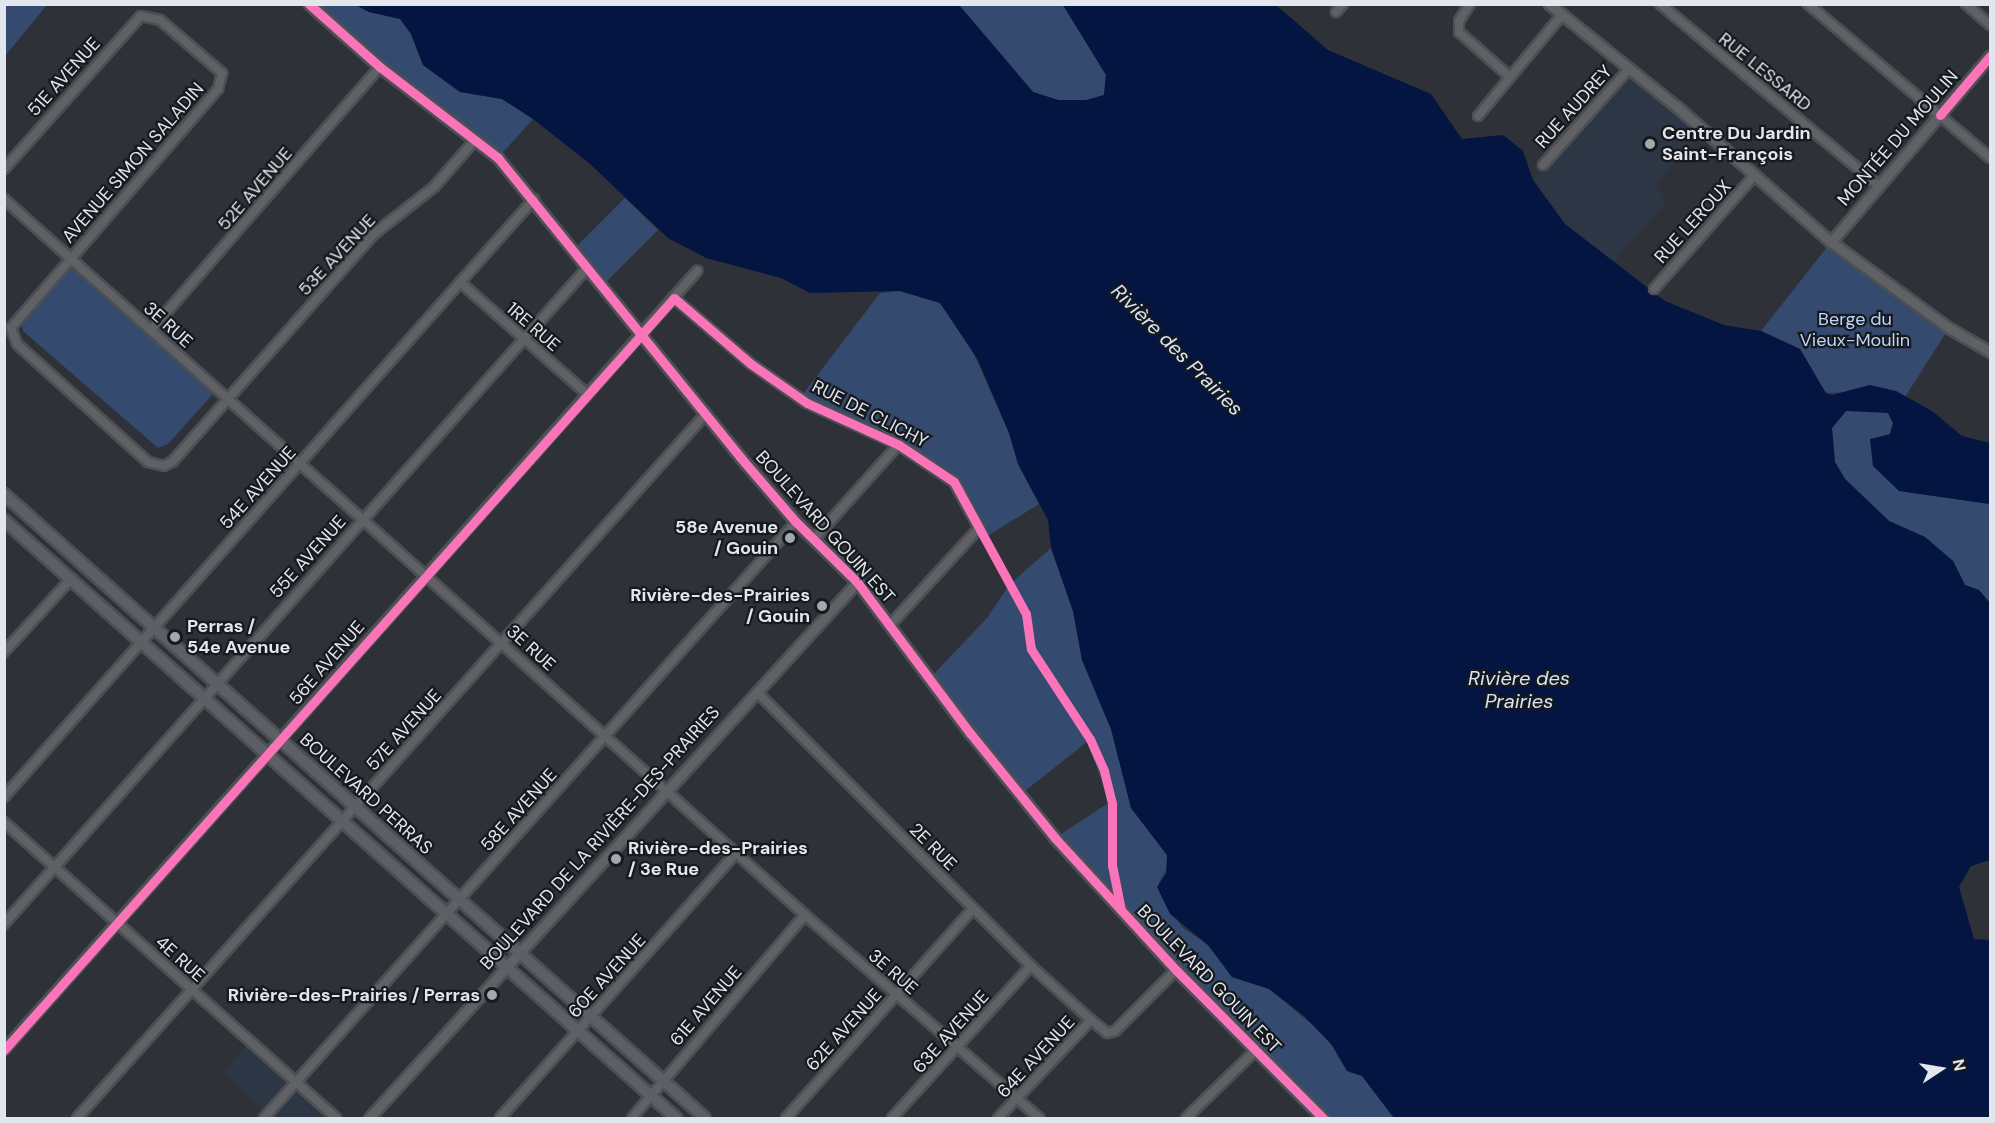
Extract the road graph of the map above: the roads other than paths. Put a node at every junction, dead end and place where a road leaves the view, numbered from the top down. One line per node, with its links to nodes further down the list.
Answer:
1 (309, 4): 13 (street, BOULEVARD GOUIN EST)
2 (1342, 4): 8 (street)
3 (1470, 4): 15 (street)
4 (1550, 4): 10 (street)
5 (1660, 4): 23 (street, RUE LESSARD)
6 (1808, 4): 16 (street)
7 (1966, 4): 11 (street)
8 (1336, 12)
9 (153, 15): 21 (street, 51E AVENUE); 27 (street, AVENUE SIMON SALADIN)
10 (1561, 16): 14 (street); 15 (street)
11 (1990, 25)
12 (1990, 56): 16 (street, MONTÉE DU MOULIN)
13 (380, 67): 18 (street, BOULEVARD GOUIN EST); 33 (street, 52E AVENUE)
14 (1628, 70): 20 (street, RUE AUDREY); 22 (street)
15 (1510, 77): 17 (street)
16 (1940, 115): 19 (street); 23 (street, MONTÉE DU MOULIN)
17 (1478, 116)
18 (475, 140): 25 (street, BOULEVARD GOUIN EST); 38 (street, 53E AVENUE)
19 (1990, 158)
20 (1543, 165)
21 (4, 169)
22 (1754, 176): 26 (street); 31 (street, RUE LEROUX)
23 (1879, 186): 26 (street, MONTÉE DU MOULIN)
24 (4, 199): 27 (street, 3E RUE)
25 (534, 199): 28 (street, BOULEVARD GOUIN EST); 30 (street, 54E AVENUE)
26 (1831, 242): 36 (street)
27 (70, 257): 33 (street, 3E RUE); 38 (street, 53E AVENUE)
28 (588, 267): 34 (street, BOULEVARD GOUIN EST); 35 (street, 55E AVENUE)
29 (698, 271): 32 (street, 56E AVENUE)
30 (460, 282): 35 (street, 1RE RUE); 41 (street, 54E AVENUE)
31 (1654, 289)
32 (674, 298): 34 (street, 56E AVENUE); 40 (street, RUE DE CLICHY)
33 (151, 330): 38 (street, 3E RUE)
34 (642, 334): 37 (street, 56E AVENUE); 39 (street, BOULEVARD GOUIN EST)
35 (524, 339): 37 (street, 1RE RUE); 43 (street, 55E AVENUE)
36 (1990, 352)
37 (587, 394): 47 (street, 56E AVENUE)
38 (228, 398): 41 (street, 3E RUE)
39 (705, 415): 45 (street, BOULEVARD GOUIN EST); 53 (street, 57E AVENUE)
40 (898, 445): 46 (street); 50 (street, RUE DE CLICHY)
41 (300, 464): 43 (street, 3E RUE); 51 (street, 54E AVENUE)
42 (4, 494): 51 (main road, BOULEVARD PERRAS)
43 (362, 519): 47 (street, 3E RUE); 55 (street, 55E AVENUE)
44 (4, 520): 48 (main road, BOULEVARD PERRAS)
45 (796, 522): 46 (street, BOULEVARD GOUIN EST); 58 (street, 58E AVENUE)
46 (814, 539): 49 (street, BOULEVARD GOUIN EST)
47 (426, 576): 53 (street, 3E RUE); 59 (street, 56E AVENUE)
48 (70, 580): 52 (main road, BOULEVARD PERRAS); 54 (street)
49 (857, 582): 50 (street, BOULEVARD GOUIN EST); 56 (street, BOULEVARD DE LA RIVIÈRE-DES-PRAIRIES)
50 (890, 625): 77 (street, BOULEVARD GOUIN EST)
51 (154, 627): 52 (street, 54E AVENUE); 55 (main road, BOULEVARD PERRAS)
52 (141, 642): 57 (main road, BOULEVARD PERRAS); 62 (street, 54E AVENUE)
53 (501, 642): 58 (street, 3E RUE); 63 (street, 57E AVENUE)
54 (4, 652)
55 (217, 683): 57 (street, 55E AVENUE); 59 (main road, BOULEVARD PERRAS)
56 (757, 692): 61 (street, BOULEVARD DE LA RIVIÈRE-DES-PRAIRIES); 69 (street, 2E RUE)
57 (204, 699): 60 (main road, BOULEVARD PERRAS); 67 (street, 55E AVENUE)
58 (605, 735): 61 (street, 3E RUE); 68 (street, 58E AVENUE)
59 (281, 740): 60 (street, 56E AVENUE); 63 (main road, BOULEVARD PERRAS)
60 (267, 755): 64 (main road, BOULEVARD PERRAS); 72 (street, 56E AVENUE)
61 (667, 790): 66 (street, 3E RUE); 74 (street, BOULEVARD DE LA RIVIÈRE-DES-PRAIRIES)
62 (4, 797)
63 (355, 807): 64 (street, 57E AVENUE); 68 (main road, BOULEVARD PERRAS)
64 (342, 821): 70 (main road, BOULEVARD PERRAS); 78 (street, 57E AVENUE)
65 (4, 822): 67 (street, 4E RUE)
66 (736, 853): 71 (street, 3E RUE); 80 (street, 60E AVENUE)
67 (55, 868): 72 (street, 4E RUE); 73 (street, 55E AVENUE)
68 (459, 900): 70 (street, 58E AVENUE); 74 (main road, BOULEVARD PERRAS)
69 (972, 909): 76 (street, 2E RUE); 79 (street, 62E AVENUE)
70 (446, 914): 75 (main road, BOULEVARD PERRAS); 87 (street, 58E AVENUE)
71 (805, 915): 79 (street, 3E RUE); 86 (street, 61E AVENUE)
72 (117, 923): 78 (street, 4E RUE); 84 (street, 56E AVENUE)
73 (4, 924)
74 (519, 952): 75 (street, BOULEVARD DE LA RIVIÈRE-DES-PRAIRIES); 80 (main road, BOULEVARD PERRAS)
75 (505, 966): 82 (main road, BOULEVARD PERRAS); 94 (street, BOULEVARD DE LA RIVIÈRE-DES-PRAIRIES)
76 (1031, 966): 81 (street, 2E RUE); 83 (street, 63E AVENUE)
77 (1176, 970): 81 (street, 64E AVENUE); 85 (street, BOULEVARD GOUIN EST)
78 (192, 990): 87 (street, 4E RUE); 91 (street, 57E AVENUE)
79 (896, 994): 83 (street, 3E RUE); 99 (street, 62E AVENUE)
80 (591, 1017): 82 (street, 60E AVENUE); 86 (main road, BOULEVARD PERRAS)
81 (1091, 1020): 89 (street, 64E AVENUE)
82 (578, 1031): 88 (main road, BOULEVARD PERRAS); 95 (street, 60E AVENUE)
83 (958, 1048): 89 (street, 3E RUE); 100 (street, 63E AVENUE)
84 (4, 1050)
85 (1255, 1051): 90 (street); 105 (street, BOULEVARD GOUIN EST)
86 (663, 1080): 88 (street, 61E AVENUE); 98 (main road, BOULEVARD PERRAS)
87 (296, 1083): 92 (street, 58E AVENUE); 93 (street, 4E RUE)
88 (651, 1096): 96 (street, 61E AVENUE); 97 (main road, BOULEVARD PERRAS)
89 (1016, 1100): 101 (street, 64E AVENUE); 102 (street, 3E RUE)
90 (1196, 1108): 103 (street); 104 (street)
91 (77, 1119)
92 (264, 1119)
93 (336, 1119)
94 (369, 1119)
95 (500, 1119)
96 (632, 1119)
97 (676, 1119)
98 (705, 1119)
99 (786, 1119)
100 (892, 1119)
101 (998, 1119)
102 (1039, 1119)
103 (1186, 1119)
104 (1198, 1119)
105 (1323, 1119)

